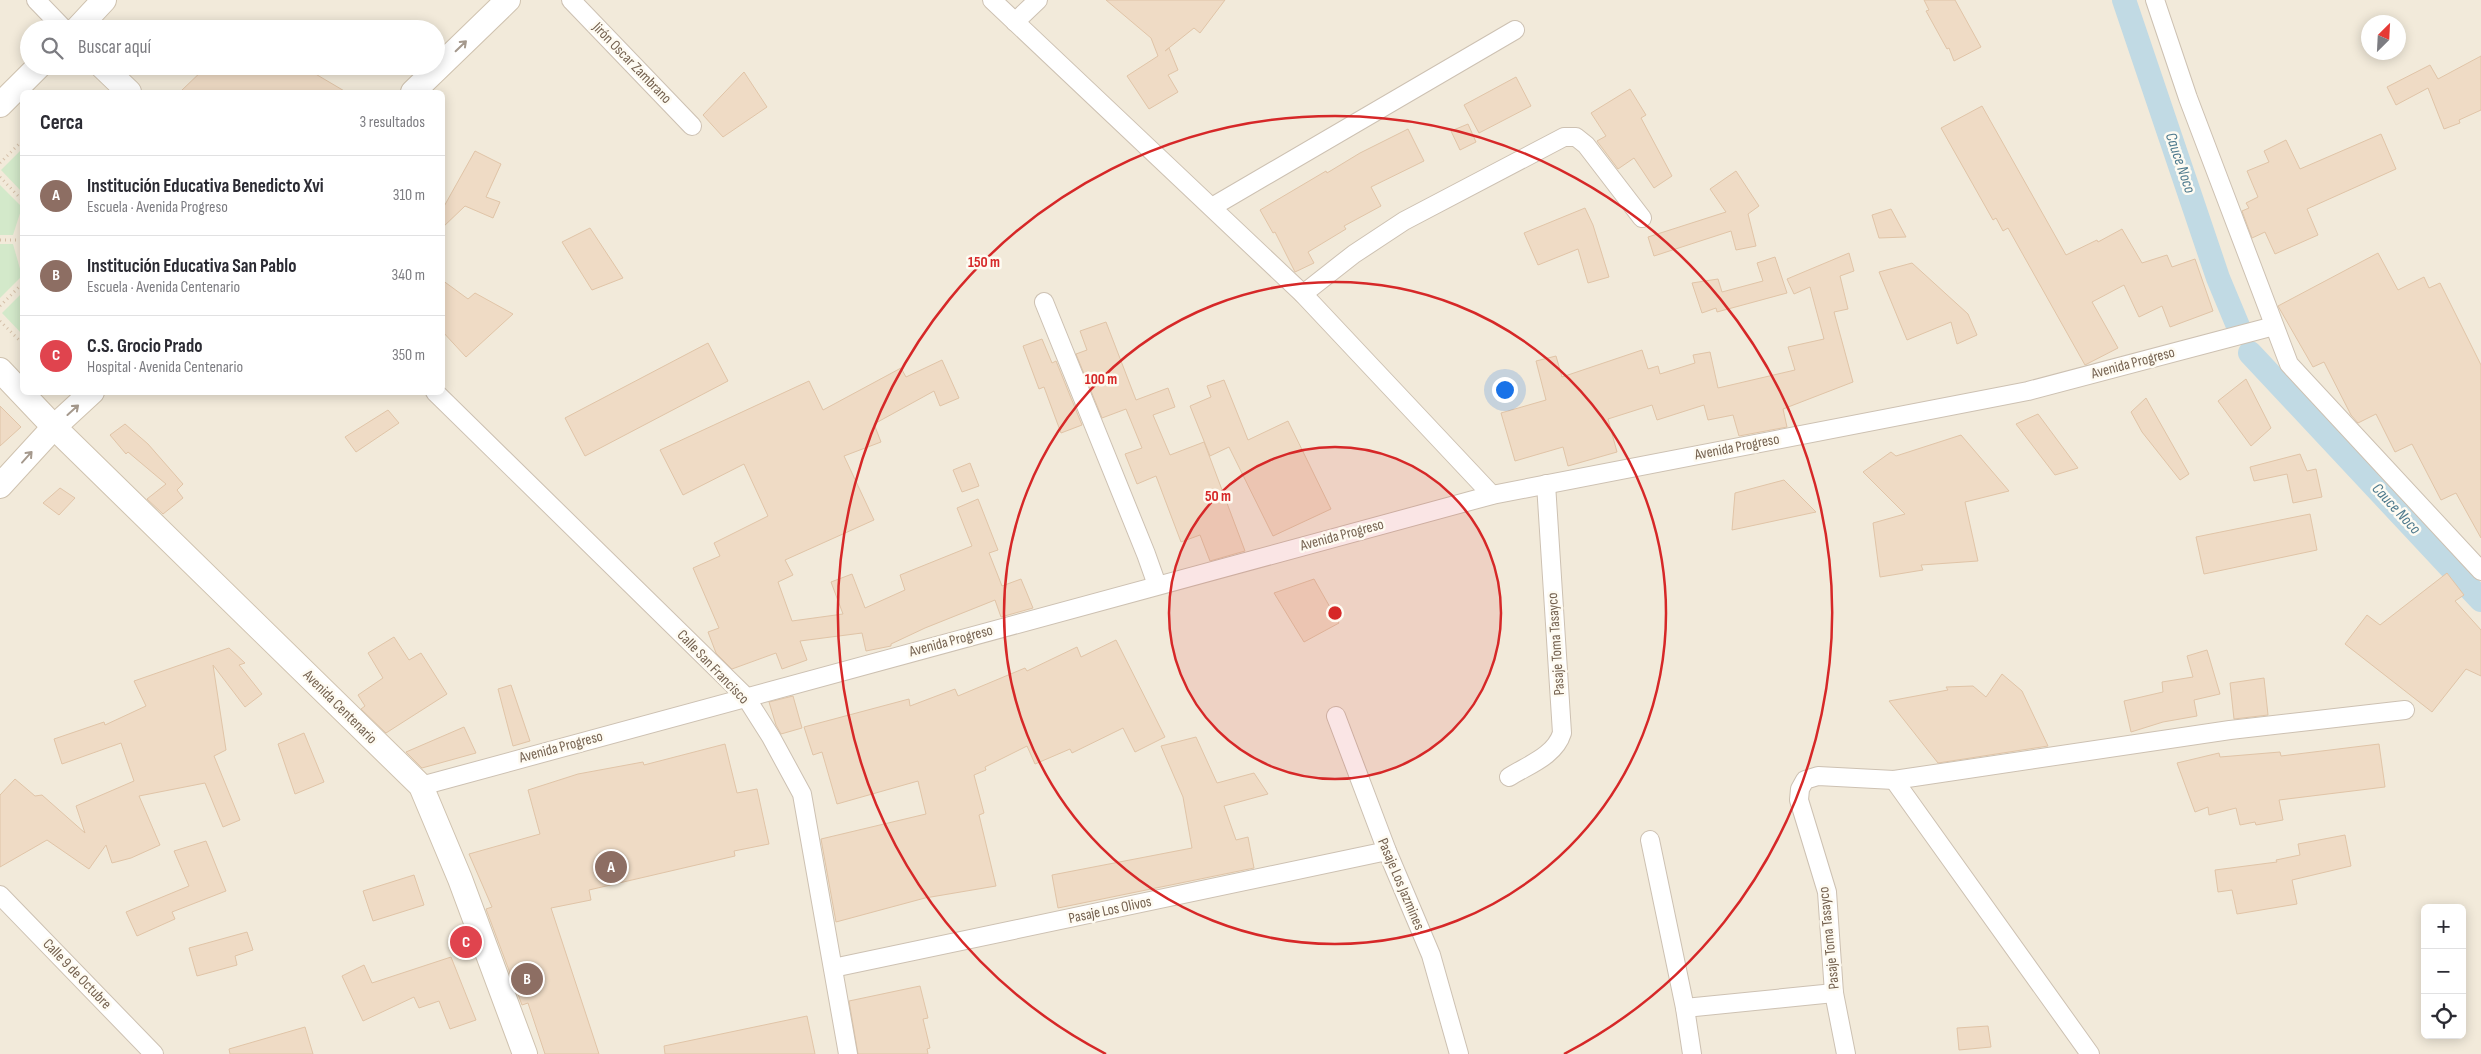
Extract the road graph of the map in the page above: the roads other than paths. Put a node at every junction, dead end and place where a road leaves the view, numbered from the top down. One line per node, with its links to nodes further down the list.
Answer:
1 (36, 0): 8 (street)
2 (104, 0): 9 (main road)
3 (508, 0): 12 (main road, one-way to 3)
4 (571, 0): 19 (street, Jirón Oscar Zambrano)
5 (992, 0): 10 (street)
6 (1038, 0): 10 (street)
7 (2155, 0): 24 (street)
8 (55, 20)
9 (85, 20)
10 (1015, 22): 20 (street)
11 (1515, 30): 20 (street)
12 (445, 61)
13 (30, 75): 18 (main road)
14 (111, 75): 16 (main road)
15 (431, 75): 17 (main road, one-way to 15)
16 (127, 90)
17 (415, 90)
18 (0, 105)
19 (692, 126)
20 (1212, 208): 22 (street)
21 (1642, 218): 22 (street)
22 (1303, 294): 33 (street)
23 (1044, 302): 35 (street)
24 (2274, 326): 31 (street, Avenida Progreso); 34 (street)
25 (0, 370): 26 (main road, Avenida Centenario)
26 (20, 391)
27 (24, 395): 30 (main road, Avenida Centenario)
28 (89, 395): 30 (main road, one-way to 28)
29 (438, 395): 36 (street, Calle San Francisco)
30 (54, 427): 32 (main road, one-way to 30); 41 (main road, Avenida Centenario)
31 (1546, 484): 33 (street, Avenida Progreso); 39 (street, Pasaje Toma Tasayco)
32 (0, 486)
33 (1492, 495): 35 (street, Avenida Progreso)
34 (2481, 571)
35 (1157, 585): 36 (street, Avenida Progreso)
36 (745, 696): 41 (street, Avenida Progreso); 45 (street, Calle San Francisco)
37 (2405, 710): 40 (street)
38 (1336, 716): 43 (street, Pasaje Los Jazmines)
39 (1509, 777)
40 (1894, 780): 46 (street, Pasaje Toma Tasayco); 54 (street)
41 (421, 786): 49 (main road, Avenida Centenario)
42 (1650, 840): 47 (street)
43 (1387, 851): 45 (street, Pasaje Los Olivos); 51 (street, Pasaje Los Jazmines)
44 (0, 895): 48 (street, Calle 9 de Octubre)
45 (833, 968): 50 (street, Calle San Francisco)
46 (1834, 993): 47 (street); 53 (street, Pasaje Toma Tasayco)
47 (1685, 1008): 52 (street)
48 (154, 1054)
49 (524, 1054)
50 (848, 1054)
51 (1460, 1054)
52 (1692, 1054)
53 (1846, 1054)
54 (2090, 1054)

